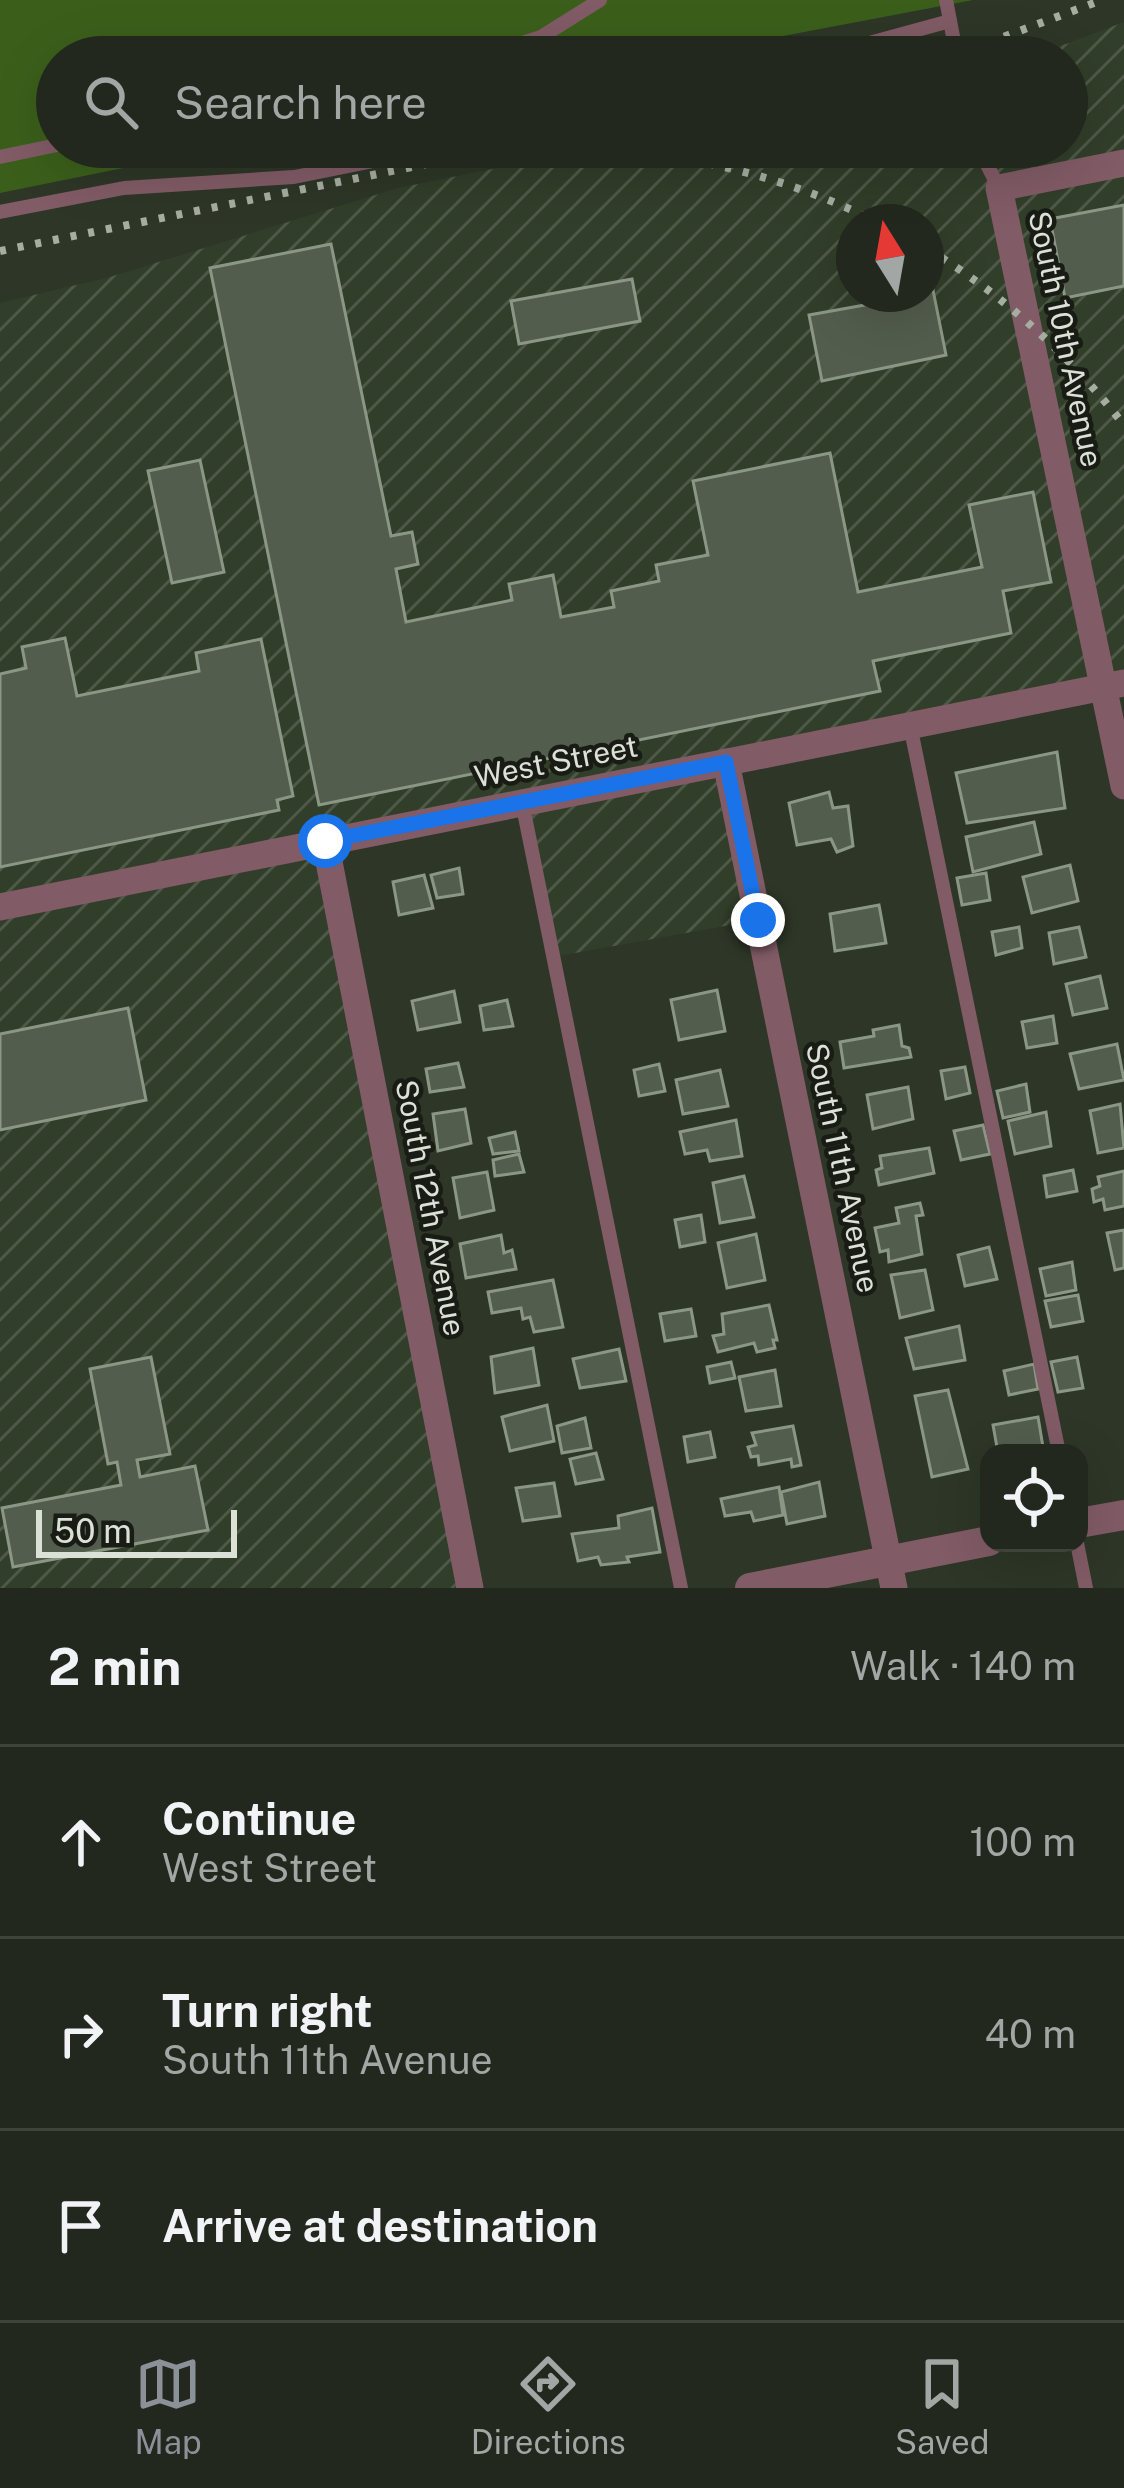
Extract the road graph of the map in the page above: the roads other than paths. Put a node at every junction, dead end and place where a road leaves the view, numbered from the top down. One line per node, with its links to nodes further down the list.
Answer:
1 (600, 0): 4 (lane)
2 (946, 0): 3 (lane)
3 (950, 20): 5 (lane); 6 (lane)
4 (543, 36)
5 (893, 36)
6 (953, 36)
7 (36, 149): 8 (lane)
8 (0, 157)
9 (1124, 163): 12 (street)
10 (339, 168): 13 (lane)
11 (989, 168): 12 (lane)
12 (999, 188): 14 (street, South 10th Avenue)
13 (0, 212)
14 (1114, 685): 15 (street, West Street); 17 (street, South 10th Avenue)
15 (910, 725): 16 (street, West Street); 21 (lane)
16 (726, 762): 18 (street, West Street); 26 (street, South 11th Avenue)
17 (1124, 786)
18 (522, 802): 19 (street, West Street); 28 (lane)
19 (325, 841): 20 (street, West Street); 27 (street, South 12th Avenue)
20 (0, 907)
21 (1057, 1444)
22 (1124, 1514): 23 (street)
23 (1088, 1521)
24 (980, 1544): 26 (street)
25 (1079, 1552): 30 (lane)
26 (891, 1574): 29 (street)
27 (470, 1588)
28 (681, 1588)
29 (750, 1588)
30 (1086, 1588)

